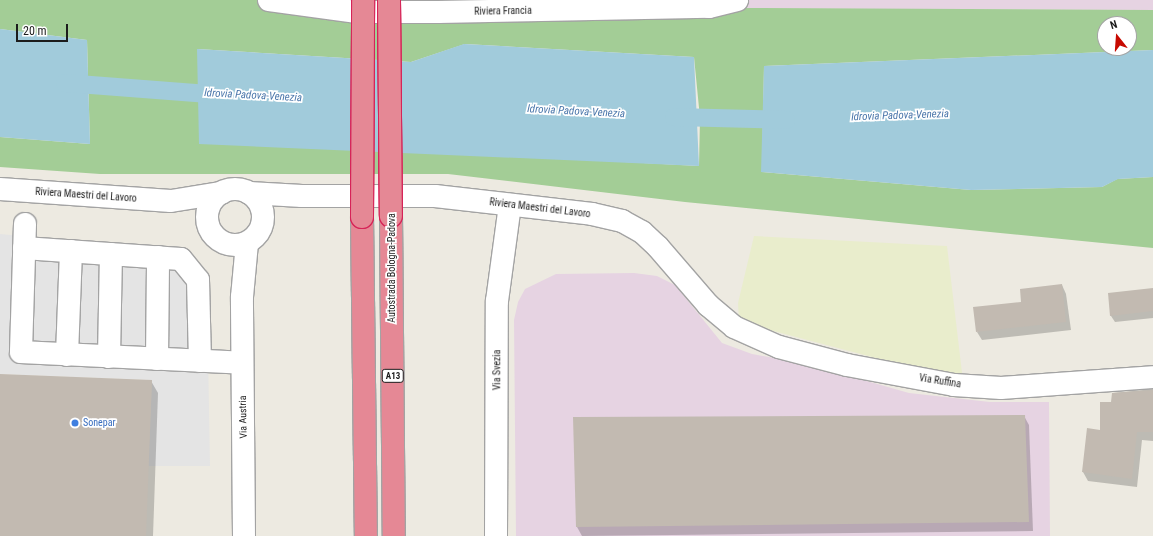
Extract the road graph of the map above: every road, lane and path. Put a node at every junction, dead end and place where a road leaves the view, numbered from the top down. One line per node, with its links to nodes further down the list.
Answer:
1 (269, 0): 4 (street, Riviera Francia)
2 (363, 0): 29 (highway, bridge)
3 (389, 0): 30 (highway, Autostrada Bologna-Padova / A13, bridge)
4 (737, 0)
5 (0, 189): 9 (street, Riviera Maestri del Lavoro)
6 (249, 192): 7 (street, Riviera Maestri del Lavoro); 8 (street, Riviera Maestri del Lavoro); 11 (street)
7 (221, 193): 9 (street, Riviera Maestri del Lavoro); 12 (street)
8 (302, 196): 10 (street, Riviera Maestri del Lavoro); 11 (street, Riviera Maestri del Lavoro)
9 (171, 201): 12 (street, Riviera Maestri del Lavoro)
10 (510, 205): 21 (street, Riviera Maestri del Lavoro); 31 (street, Via Svezia)
11 (264, 218): 15 (street, Riviera Maestri del Lavoro)
12 (208, 222): 14 (street)
13 (25, 224): 16 (street)
14 (224, 243): 15 (street); 20 (street, Via Austria)
15 (247, 243): 20 (street, Via Austria)
16 (24, 248): 17 (street); 22 (street)
17 (70, 251): 18 (street); 22 (street)
18 (111, 254): 19 (street); 23 (street)
19 (158, 257): 24 (street); 25 (street)
20 (242, 297): 26 (street, Via Austria)
21 (734, 327): 27 (street, Via Ruffina)
22 (67, 355): 23 (street)
23 (109, 357): 24 (street)
24 (157, 359): 25 (street)
25 (200, 361): 26 (street)
26 (242, 363): 28 (street, Via Austria)
27 (1153, 377)
28 (244, 536)
29 (366, 536)
30 (394, 536)
31 (496, 536)

